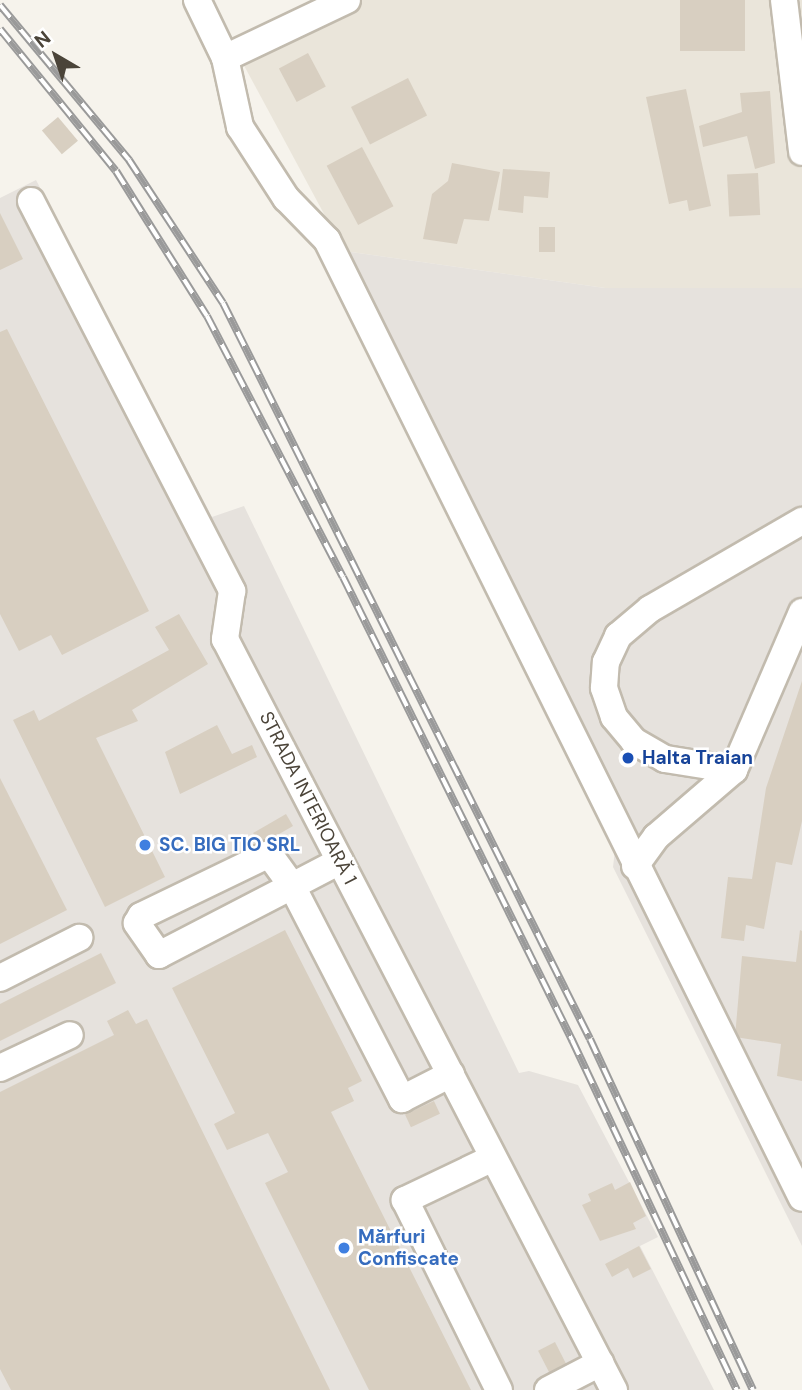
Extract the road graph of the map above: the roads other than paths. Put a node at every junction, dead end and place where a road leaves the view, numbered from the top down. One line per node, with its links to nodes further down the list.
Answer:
1 (197, 0): 4 (street)
2 (784, 0): 5 (street)
3 (344, 1): 4 (street)
4 (225, 58): 11 (street)
5 (802, 152)
6 (31, 201): 10 (street, STRADA INTERIOARĂ 1)
7 (802, 521): 9 (street)
8 (802, 612): 9 (street)
9 (734, 769): 11 (street)
10 (340, 861): 12 (street); 17 (street, STRADA INTERIOARĂ 1)
11 (635, 866): 19 (street)
12 (292, 886): 12 (street); 17 (street)
13 (79, 938): 14 (street)
14 (0, 978)
15 (70, 1035): 16 (street)
16 (0, 1068)
17 (451, 1074): 18 (street, STRADA INTERIOARĂ 1)
18 (493, 1157): 21 (street, STRADA INTERIOARĂ 1); 22 (street)
19 (792, 1157): 20 (street)
20 (802, 1198)
21 (600, 1363): 23 (street); 24 (street, STRADA INTERIOARĂ 1)
22 (499, 1390)
23 (548, 1390)
24 (614, 1390)

